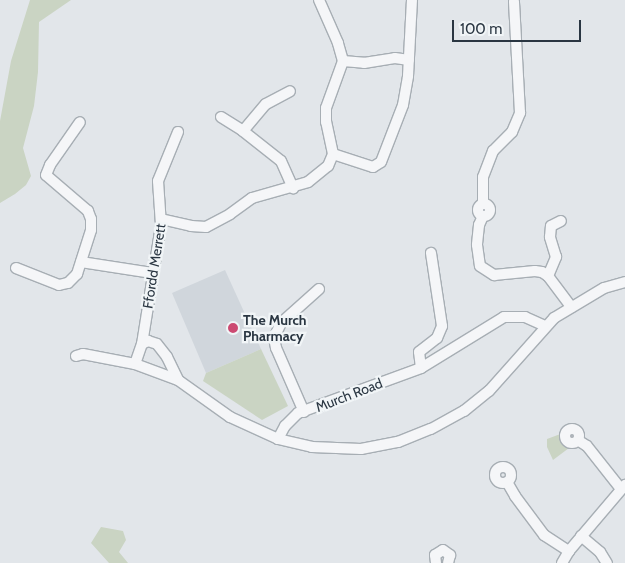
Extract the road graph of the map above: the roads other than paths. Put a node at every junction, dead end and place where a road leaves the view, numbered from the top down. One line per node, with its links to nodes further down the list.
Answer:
1 (320, 0): 5 (street)
2 (412, 0): 4 (street)
3 (514, 1): 19 (street)
4 (409, 60): 5 (street); 11 (street)
5 (343, 61): 11 (street)
6 (290, 91): 9 (street)
7 (222, 118): 9 (street)
8 (80, 122): 16 (street)
9 (243, 131): 12 (street)
10 (178, 132): 13 (street, Ffordd Merrett)
11 (334, 154): 12 (street)
12 (293, 188): 13 (street)
13 (161, 220): 18 (street, Ffordd Merrett)
14 (561, 221): 19 (street)
15 (431, 253): 27 (street)
16 (81, 262): 17 (street); 18 (street)
17 (16, 268)
18 (152, 273): 24 (street, Ffordd Merrett)
19 (548, 276): 22 (street)
20 (625, 282): 22 (street)
21 (318, 289): 29 (street)
22 (571, 307): 23 (street)
23 (545, 326): 27 (street, Murch Road); 30 (street)
24 (142, 344): 26 (street, Ffordd Merrett); 28 (street)
25 (76, 356): 26 (street)
26 (135, 364): 28 (street)
27 (421, 368): 29 (street, Murch Road)
28 (178, 380): 30 (street)
29 (304, 412): 30 (street, Murch Road)
30 (278, 439)
31 (579, 440): 33 (street)
32 (506, 482): 35 (street)
33 (623, 487): 34 (street)
34 (581, 536): 35 (street); 39 (street)
35 (569, 551): 38 (street)
36 (436, 563): 37 (street)
37 (449, 563)
38 (562, 563)
39 (607, 563)

